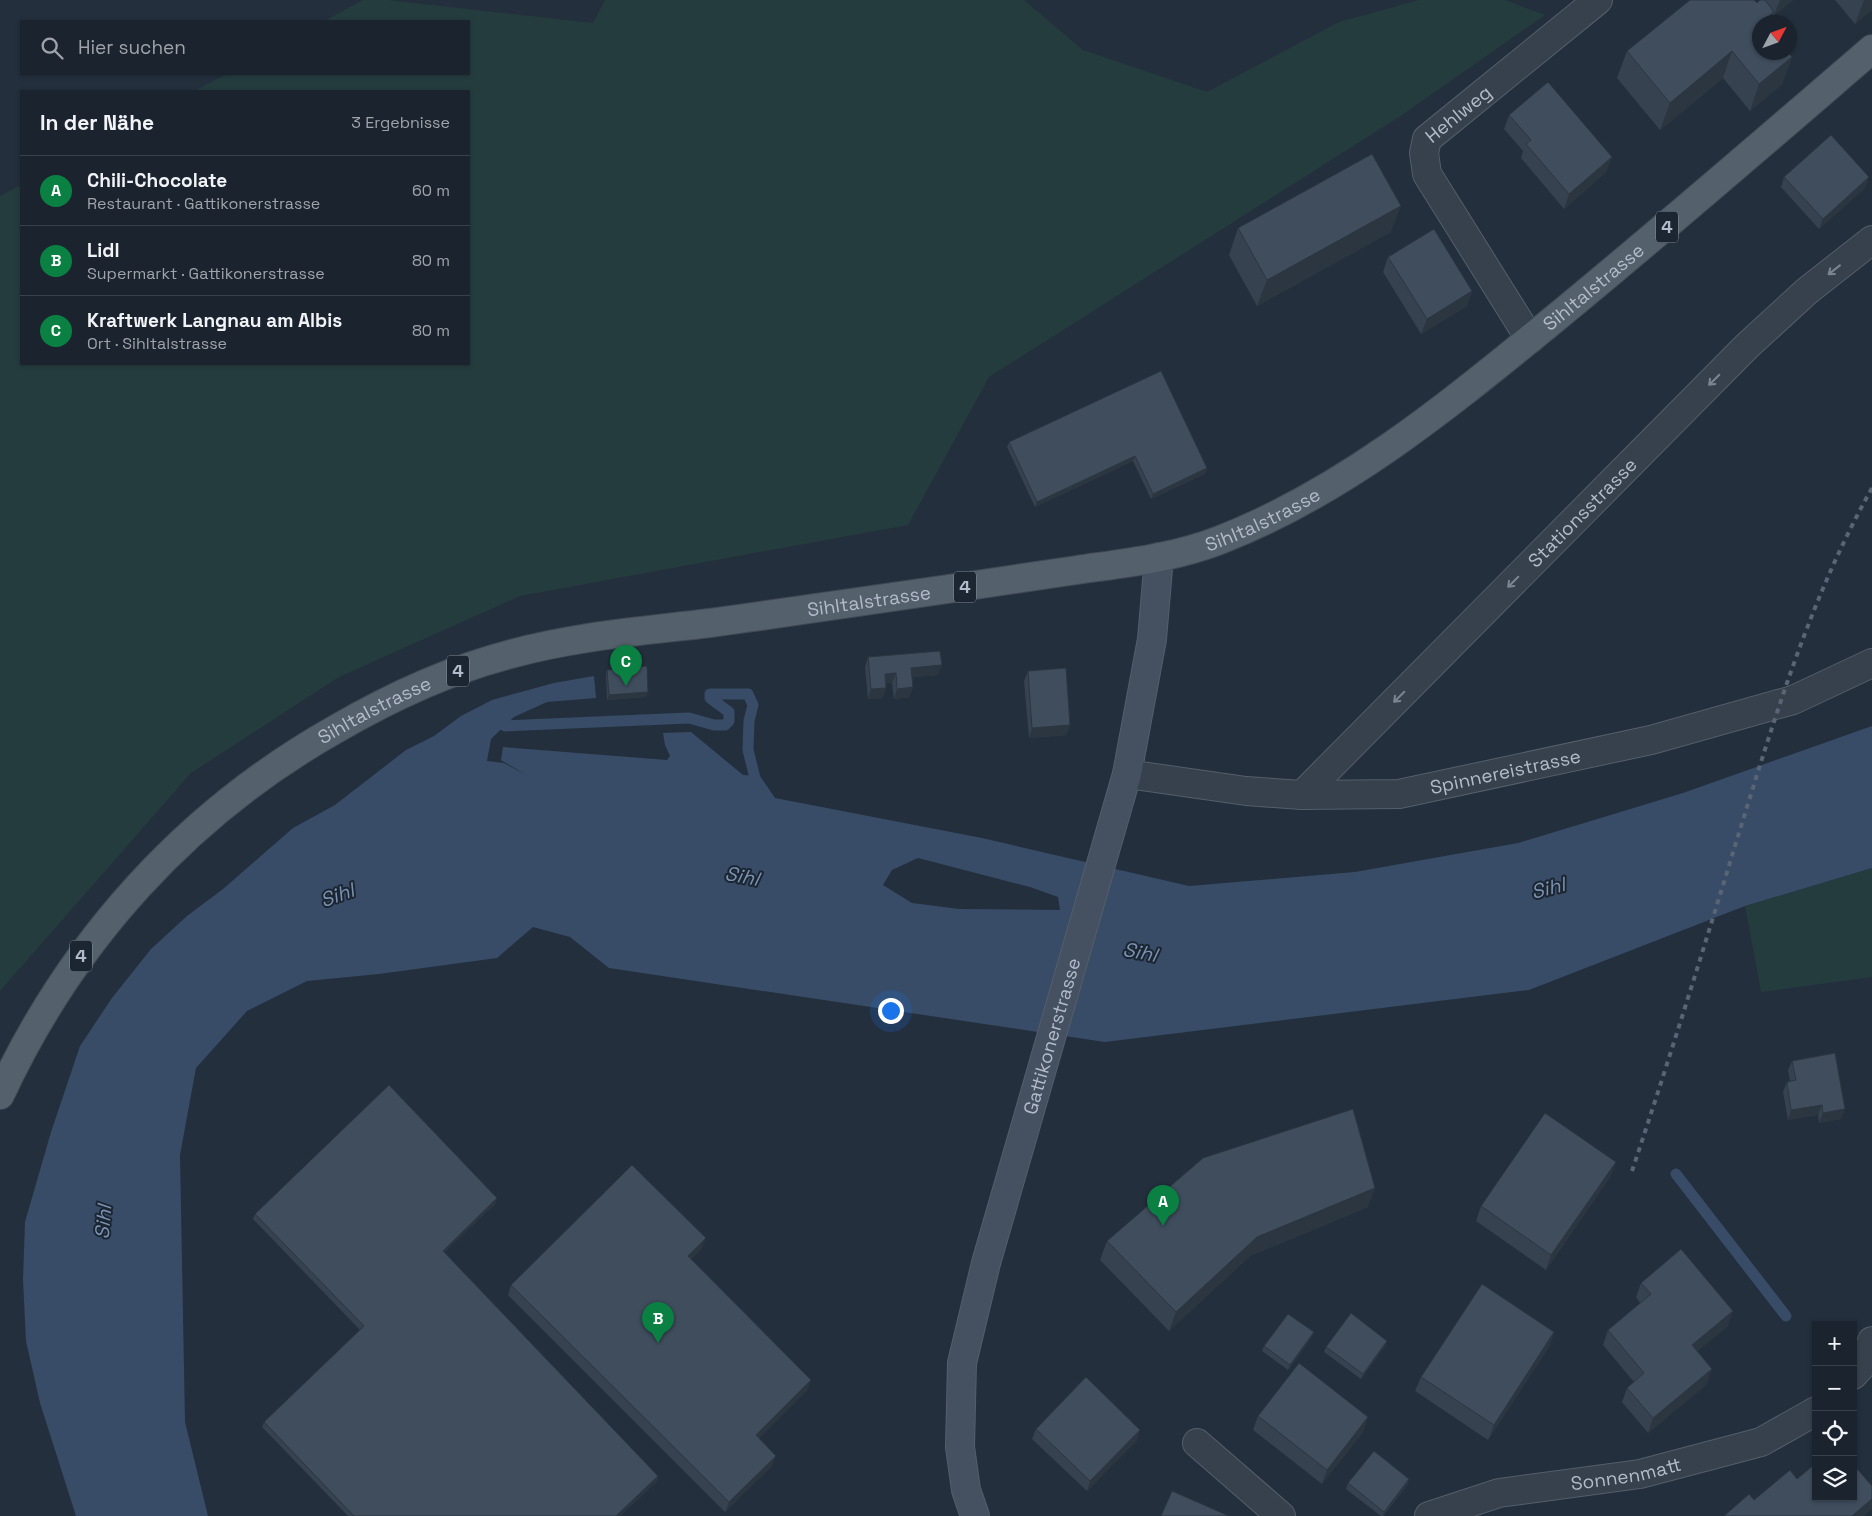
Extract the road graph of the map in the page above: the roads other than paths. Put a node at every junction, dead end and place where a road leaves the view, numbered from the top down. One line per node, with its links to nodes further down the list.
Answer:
1 (1598, 0): 4 (street, Hehlweg)
2 (1872, 49): 4 (main road, Sihltalstrasse / 4)
3 (1872, 240): 8 (street, Stationsstrasse, one-way to 8)
4 (1530, 339): 5 (main road, Sihltalstrasse / 4)
5 (1159, 557): 7 (main road, Gattikonerstrasse); 9 (main road, Sihltalstrasse / 4)
6 (1872, 663): 8 (street, Spinnereistrasse)
7 (1127, 774): 8 (street, Spinnereistrasse); 14 (main road, Gattikonerstrasse)
8 (1302, 796)
9 (0, 1095)
10 (1872, 1341): 11 (street)
11 (1857, 1371)
12 (1812, 1413): 16 (street, Sonnenmatt)
13 (1197, 1442): 15 (street)
14 (975, 1516)
15 (1281, 1516)
16 (1429, 1516)

